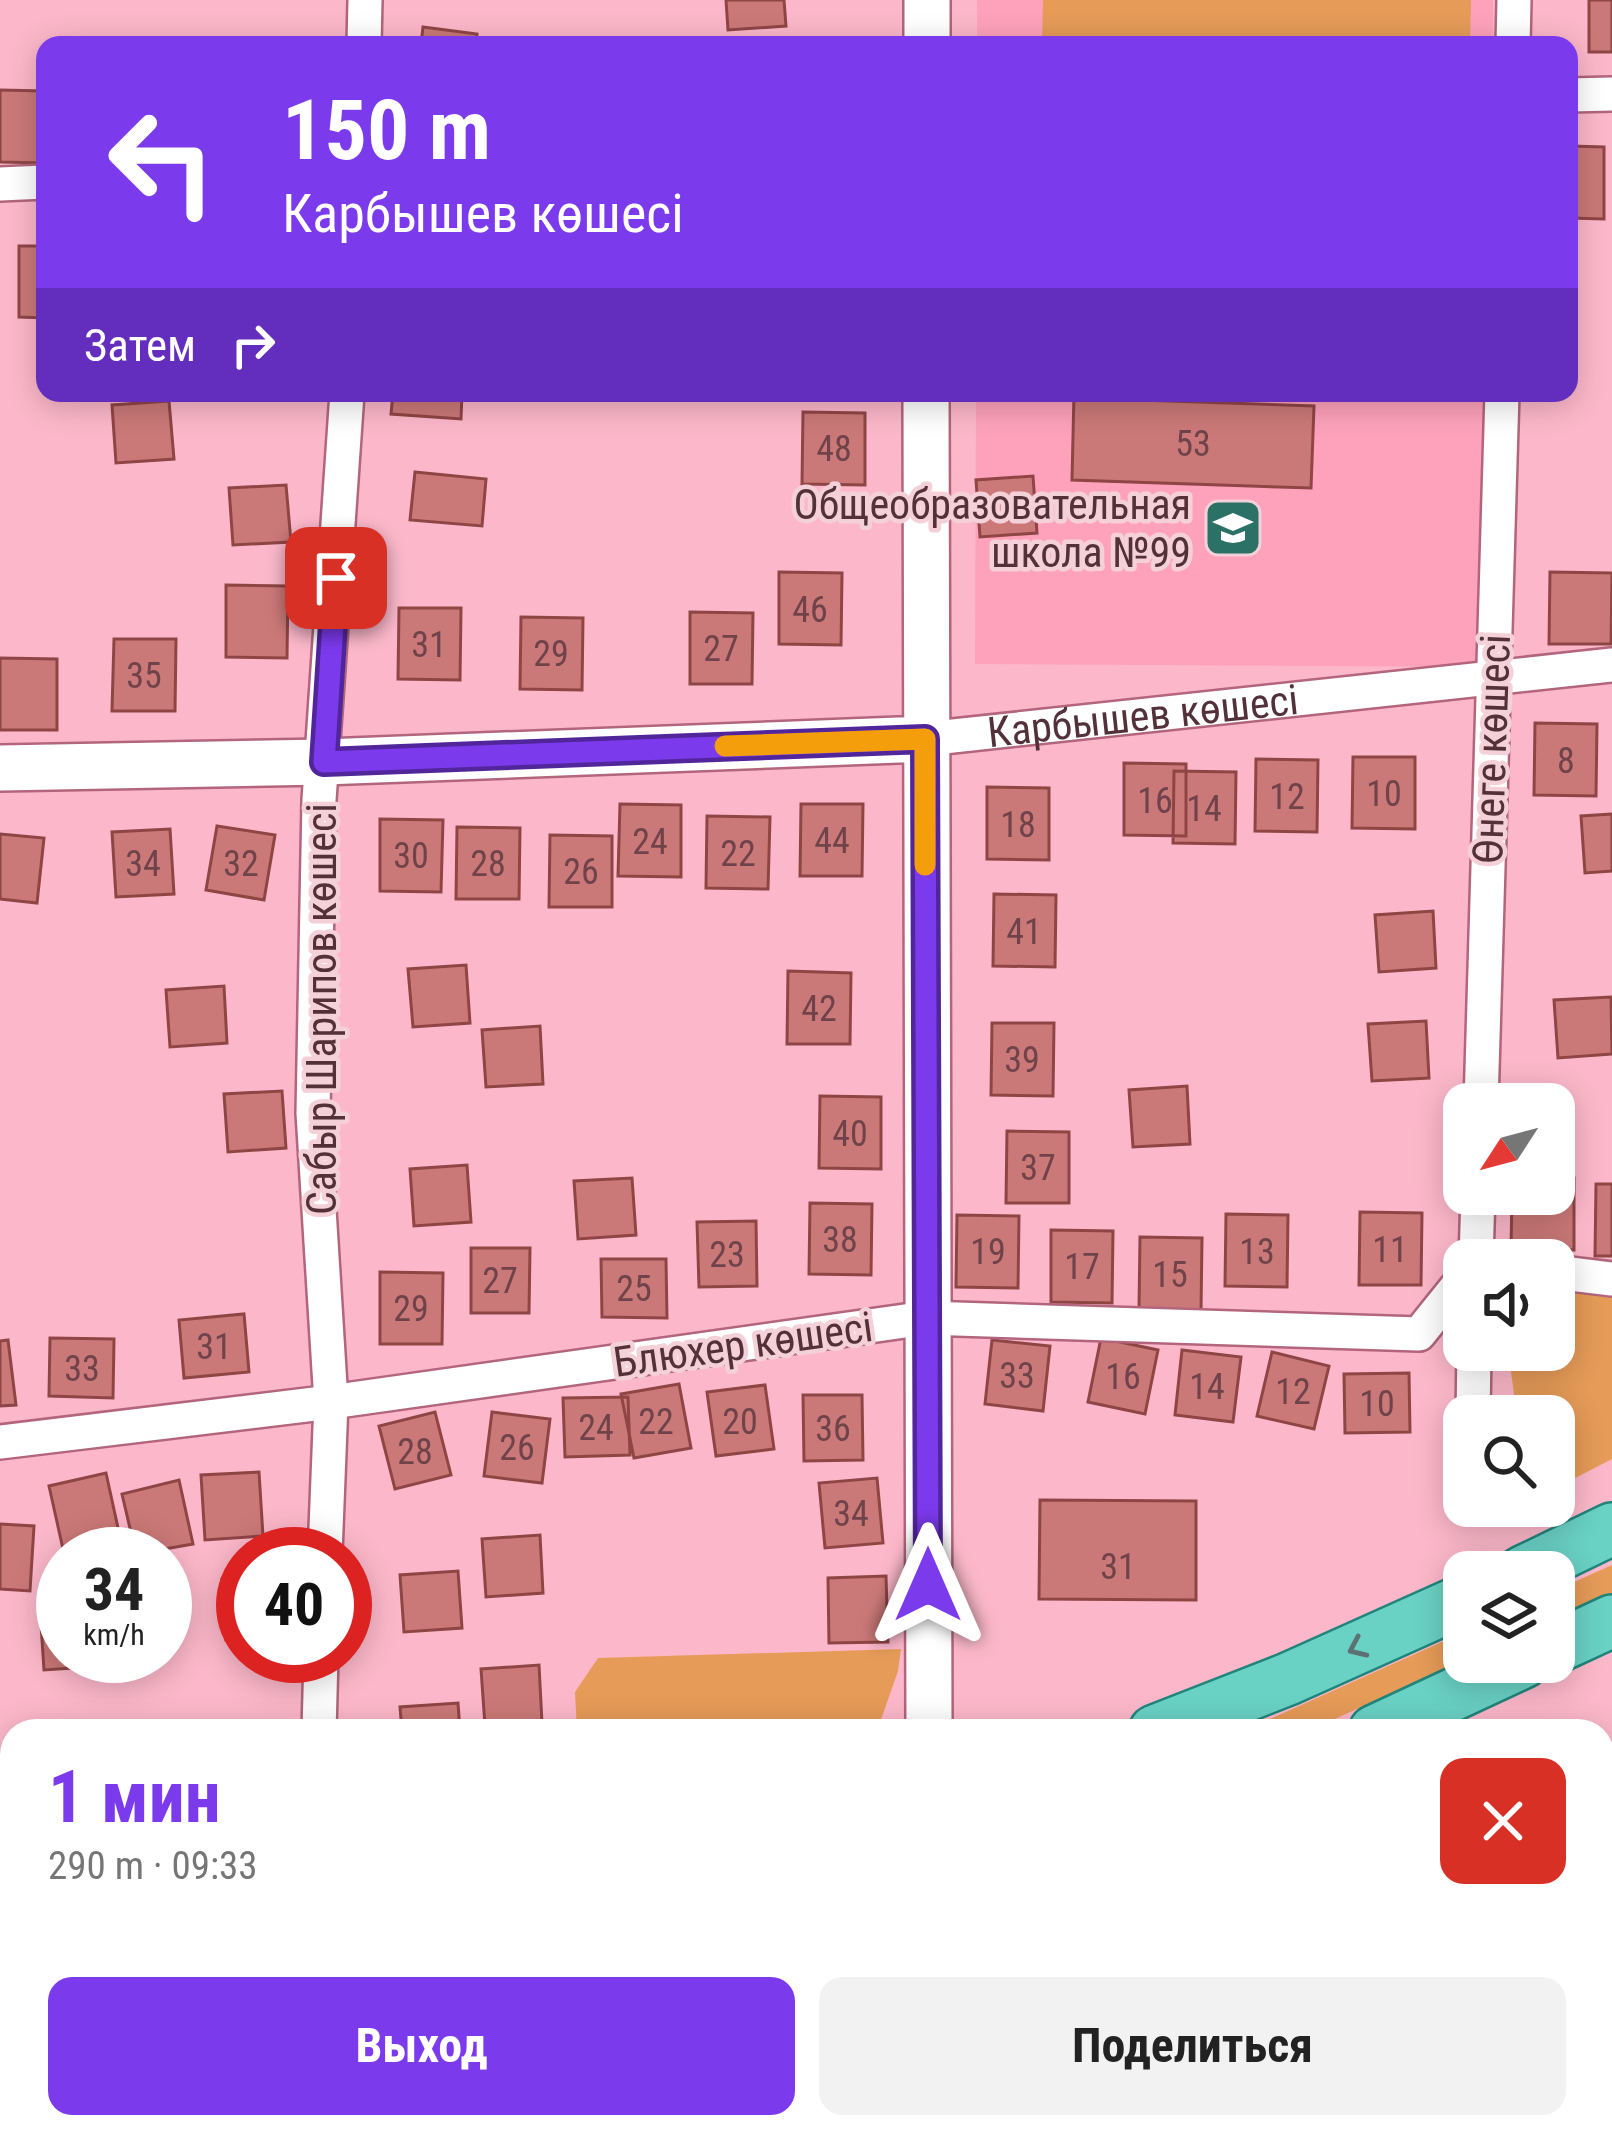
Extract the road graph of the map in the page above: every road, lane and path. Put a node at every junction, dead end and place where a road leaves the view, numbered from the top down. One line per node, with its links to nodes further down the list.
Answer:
1 (365, 0): 4 (street)
2 (927, 0): 5 (street)
3 (1514, 0): 6 (street)
4 (364, 36)
5 (927, 36)
6 (1513, 36)
7 (1612, 94): 8 (street)
8 (1578, 95)
9 (36, 182): 10 (street)
10 (0, 184)
11 (346, 402): 17 (street, Сабыр Шарипов көшесі)
12 (926, 402): 16 (street)
13 (1502, 402): 15 (street, Өнеге көшесі)
14 (1612, 665): 15 (street, Карбышев көшесі)
15 (1494, 679): 16 (street, Карбышев көшесі); 19 (street, Өнеге көшесі)
16 (925, 739): 17 (street, Карбышев көшесі); 23 (street)
17 (324, 762): 18 (street, Карбышев көшесі); 24 (street, Сабыр Шарипов көшесі)
18 (0, 768)
19 (1481, 1083)
20 (1575, 1275): 21 (street)
21 (1612, 1279)
22 (1443, 1304): 23 (street, Блюхер көшесі)
23 (926, 1318): 24 (street, Блюхер көшесі); 35 (street)
24 (331, 1402): 25 (street, Блюхер көшесі); 26 (street, Сабыр Шарипов көшесі)
25 (0, 1442)
26 (326, 1527)
27 (1612, 1529): 28 (main road)
28 (1566, 1551)
29 (1443, 1609): 36 (main road, one-way to 36)
30 (1612, 1621): 31 (main road)
31 (1575, 1638)
32 (320, 1683): 34 (street)
33 (1478, 1683): 37 (main road)
34 (319, 1719)
35 (929, 1719)
36 (1186, 1719)
37 (1401, 1719)

